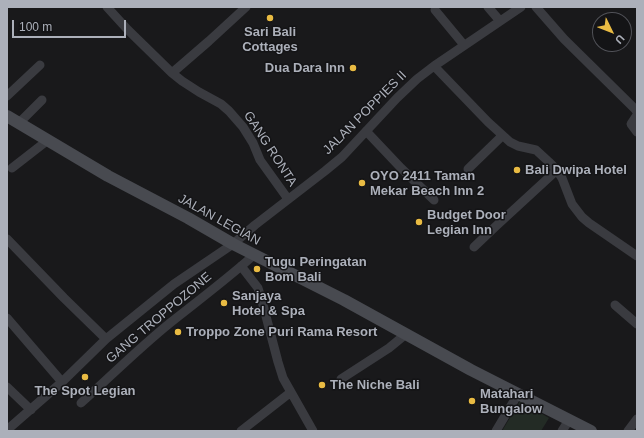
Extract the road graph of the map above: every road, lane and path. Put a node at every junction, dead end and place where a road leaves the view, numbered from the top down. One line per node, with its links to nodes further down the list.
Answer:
1 (107, 7): 11 (street, GANG RONTA)
2 (246, 7): 11 (street)
3 (488, 7): 7 (street)
4 (521, 7): 7 (street, JALAN POPPIES II)
5 (536, 7): 14 (street)
6 (435, 10): 8 (street)
7 (500, 21): 8 (street, JALAN POPPIES II)
8 (464, 45): 10 (street, JALAN POPPIES II)
9 (40, 65): 12 (street)
10 (434, 66): 18 (street, JALAN POPPIES II); 20 (street)
11 (172, 73): 25 (street, GANG RONTA)
12 (7, 96)
13 (42, 100): 17 (street)
14 (637, 112)
15 (637, 115): 19 (street)
16 (7, 116): 17 (main road, JALAN LEGIAN)
17 (19, 123): 21 (main road, JALAN LEGIAN)
18 (366, 131): 25 (street, JALAN POPPIES II); 26 (street)
19 (637, 132)
20 (502, 136): 23 (street); 24 (street)
21 (48, 140): 22 (street); 28 (main road, JALAN LEGIAN)
22 (12, 168)
23 (468, 169)
24 (557, 170): 29 (street); 31 (street)
25 (288, 199): 28 (street, JALAN POPPIES II)
26 (434, 200)
27 (7, 239): 37 (street)
28 (233, 244): 30 (main road, JALAN LEGIAN); 37 (street, JALAN POPPIES II)
29 (474, 247)
30 (254, 255): 32 (street, GANG TROPPOZONE); 36 (main road, JALAN LEGIAN)
31 (637, 256)
32 (241, 266): 41 (street); 43 (street, GANG TROPPOZONE)
33 (614, 305): 35 (street)
34 (7, 318): 39 (street)
35 (637, 324)
36 (406, 334): 38 (street); 42 (main road, JALAN LEGIAN)
37 (106, 339): 39 (street, JALAN POPPIES II)
38 (341, 379)
39 (62, 382): 44 (street, JALAN POPPIES II)
40 (7, 387): 44 (street)
41 (291, 392): 48 (street); 49 (street)
42 (518, 394): 46 (main road, JALAN LEGIAN); 50 (street)
43 (81, 402)
44 (31, 410): 47 (street, JALAN POPPIES II)
45 (637, 419): 53 (street)
46 (569, 420): 51 (street); 52 (main road, JALAN LEGIAN)
47 (7, 430)
48 (241, 431)
49 (313, 431)
50 (496, 431)
51 (562, 431)
52 (591, 431)
53 (628, 431)

